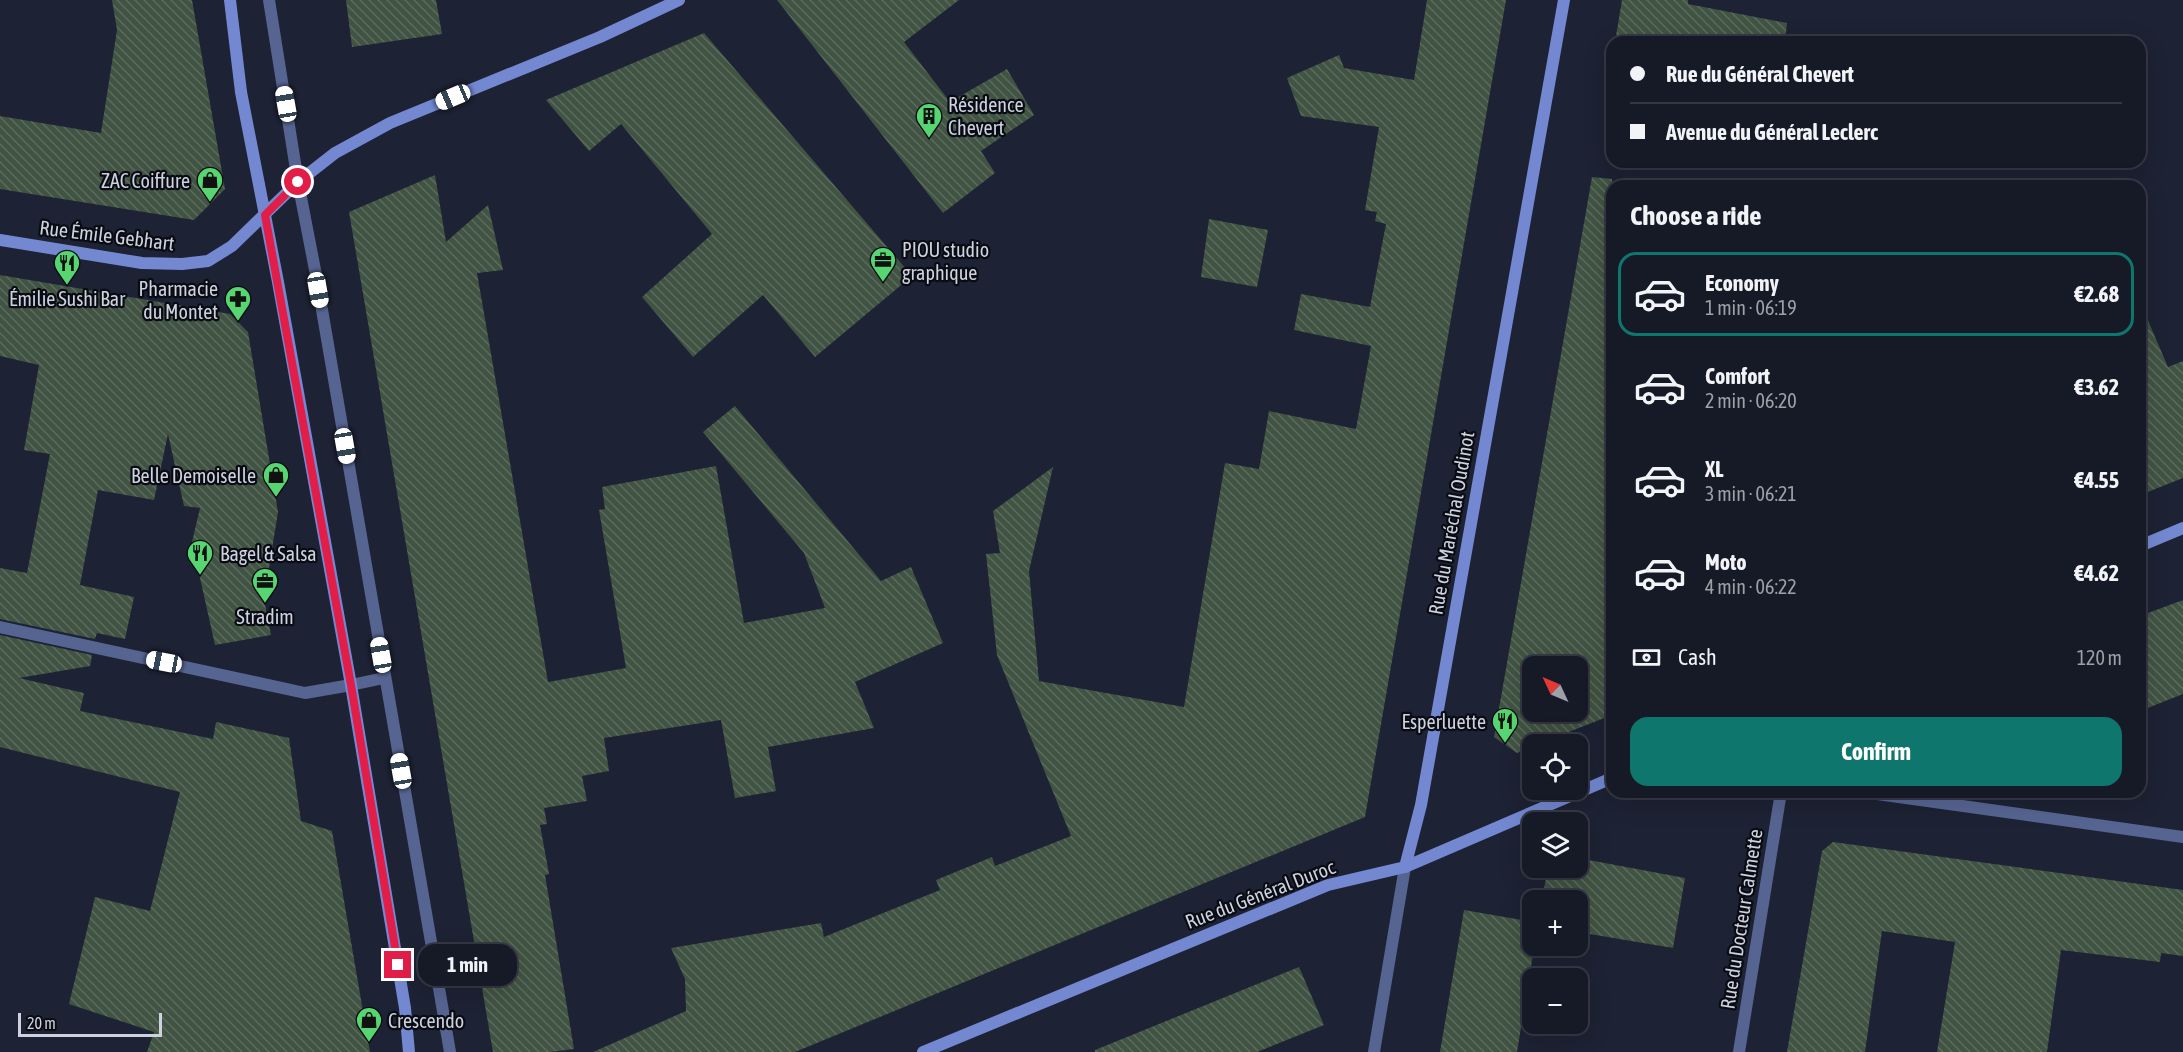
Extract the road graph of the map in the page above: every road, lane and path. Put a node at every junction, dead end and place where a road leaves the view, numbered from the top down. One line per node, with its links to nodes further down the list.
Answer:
1 (230, 0): 6 (street)
2 (268, 0): 5 (street)
3 (679, 0): 5 (street, Rue Émile Gebhart)
4 (1564, 0): 17 (street, Rue du Maréchal Oudinot)
5 (298, 182): 6 (street, Rue Émile Gebhart); 11 (street)
6 (265, 215): 7 (street, Rue Émile Gebhart); 12 (street)
7 (0, 240)
8 (2183, 528): 9 (street)
9 (2146, 543)
10 (0, 627): 12 (street)
11 (384, 678): 12 (street); 19 (street)
12 (351, 685): 18 (street)
13 (1606, 781): 17 (street, Rue du Général Duroc)
14 (1780, 798): 22 (street, Rue du Docteur Calmette)
15 (1906, 798): 16 (street)
16 (2183, 837)
17 (1405, 867): 20 (street, Rue du Général Duroc); 21 (street, Rue du Maréchal Oudinot)
18 (409, 1052)
19 (450, 1052)
20 (922, 1052)
21 (1374, 1052)
22 (1739, 1052)

